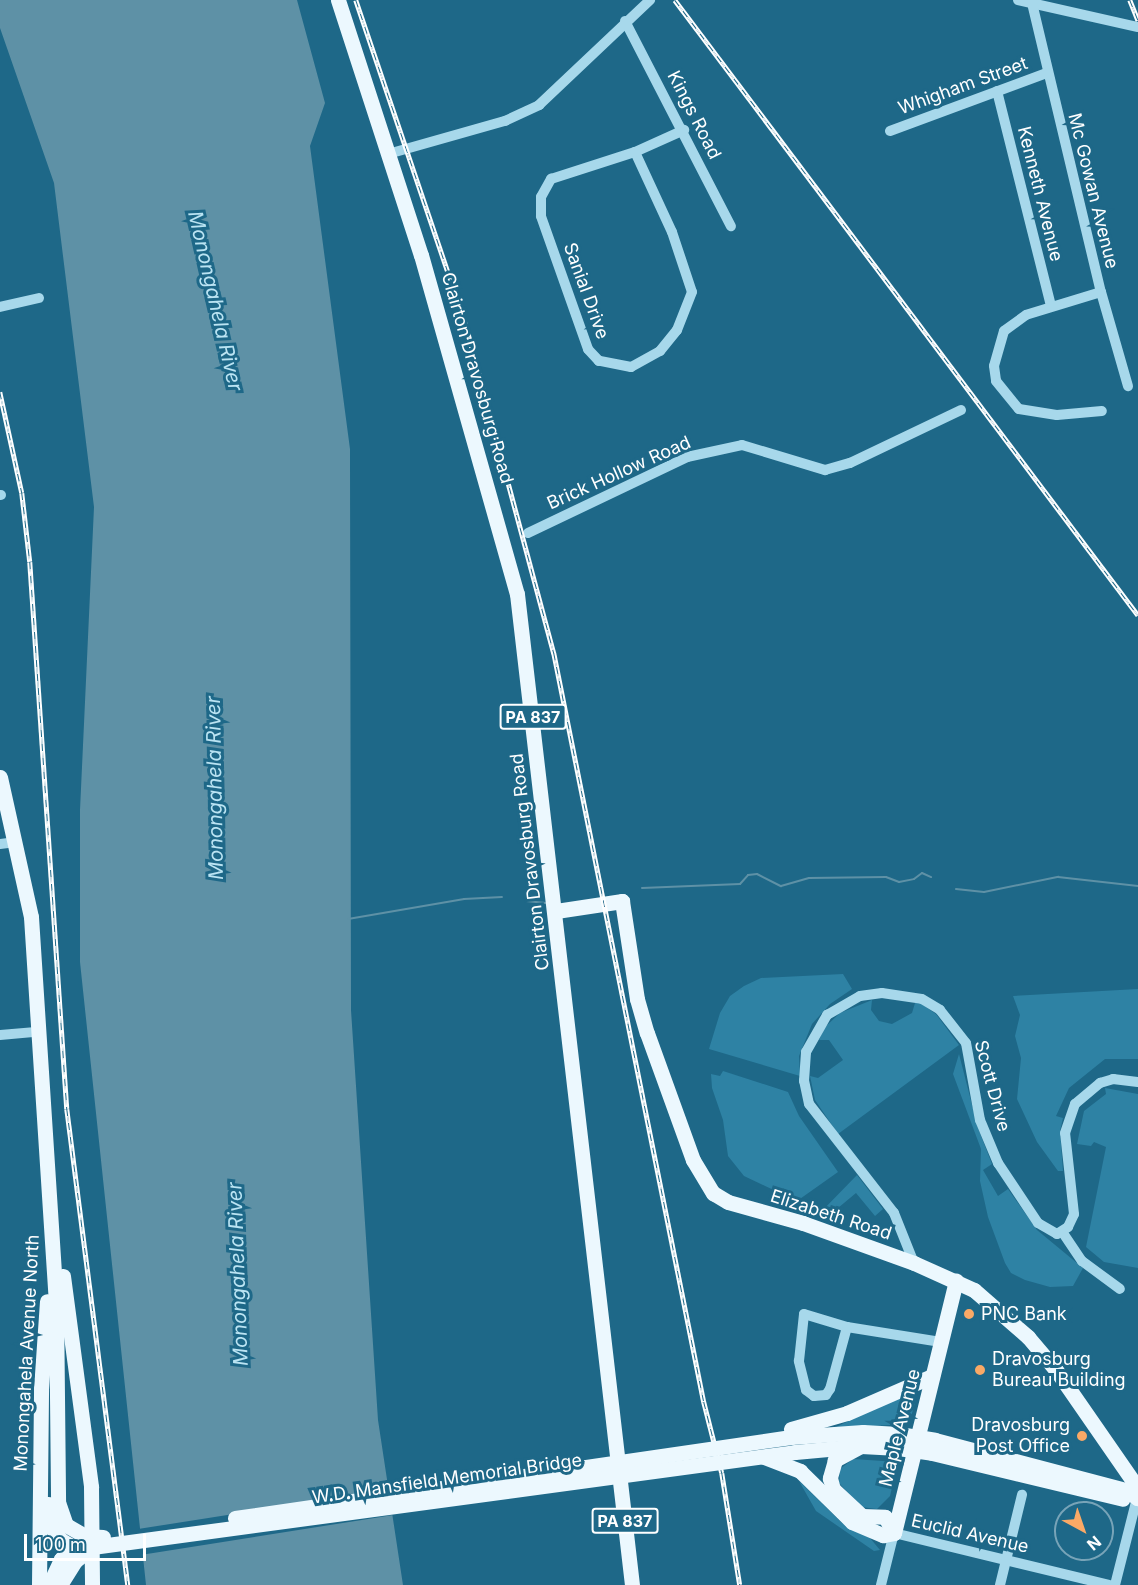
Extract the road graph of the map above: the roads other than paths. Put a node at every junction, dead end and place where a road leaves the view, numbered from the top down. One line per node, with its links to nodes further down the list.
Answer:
1 (338, 0): 12 (main road, Clairton Dravosburg Road / PA 837)
2 (650, 0): 5 (street)
3 (1018, 0): 4 (street)
4 (1032, 3): 6 (street); 7 (street, Mc Gowan Avenue)
5 (625, 21): 9 (street, Kings Road); 12 (street)
6 (1138, 27)
7 (1047, 73): 8 (street, Whigham Street); 14 (street, Mc Gowan Avenue)
8 (997, 91): 10 (street, Whigham Street); 16 (street, Kenneth Avenue)
9 (684, 130): 11 (street, Sanial Drive); 13 (street, Kings Road)
10 (890, 131)
11 (635, 152): 11 (street, Sanial Drive)
12 (388, 154): 24 (main road, Clairton Dravosburg Road / PA 837)
13 (731, 226)
14 (1101, 292): 16 (street); 18 (street, Mc Gowan Avenue)
15 (39, 298): 17 (street)
16 (1051, 306): 20 (street)
17 (0, 308)
18 (1128, 386)
19 (961, 410): 21 (street, Brick Hollow Road)
20 (1102, 411)
21 (528, 532)
22 (0, 777): 23 (main road)
23 (8, 843): 25 (main road)
24 (556, 911): 30 (main road, Elizabeth Road); 41 (main road, Clairton Dravosburg Road / PA 837)
25 (36, 1032): 26 (street); 28 (main road)
26 (0, 1035)
27 (1138, 1082): 29 (street)
28 (51, 1227): 33 (main road, Monongahela Avenue North); 46 (main road); 51 (main road, Monongahela Avenue North)
29 (1063, 1233): 30 (street, Scott Drive); 32 (street)
30 (914, 1263): 31 (main road, Elizabeth Road)
31 (956, 1281): 35 (main road, Maple Avenue); 43 (main road, Elizabeth Road)
32 (1120, 1289)
33 (46, 1318): 46 (main road); 48 (main road, Monongahela Avenue North)
34 (847, 1328): 34 (street); 35 (street)
35 (941, 1342): 36 (main road, Maple Avenue)
36 (932, 1376): 37 (main road); 44 (main road, Maple Avenue)
37 (792, 1440): 38 (main road); 39 (main road); 40 (main road, W.D. Mansfield Memorial Bridge, bridge); 41 (main road, W.D. Mansfield Memorial Bridge, bridge)
38 (898, 1441): 39 (main road); 43 (main road, bridge)
39 (861, 1446): 44 (main road)
40 (759, 1456): 44 (main road, bridge); 45 (main road, W.D. Mansfield Memorial Bridge, bridge)
41 (613, 1460): 45 (main road, W.D. Mansfield Memorial Bridge, bridge); 52 (main road, PA 837)
42 (1022, 1495): 47 (street)
43 (1138, 1498): 56 (street)
44 (894, 1533): 47 (street, Euclid Avenue); 53 (street, Maple Avenue)
45 (104, 1541): 46 (main road, bridge)
46 (83, 1545): 49 (main road); 50 (main road)
47 (1006, 1559): 54 (street); 55 (street, Euclid Avenue)
48 (39, 1585)
49 (49, 1585)
50 (60, 1585)
51 (92, 1585)
52 (632, 1585)
53 (881, 1585)
54 (1000, 1585)
55 (1109, 1585)
56 (1115, 1585)

